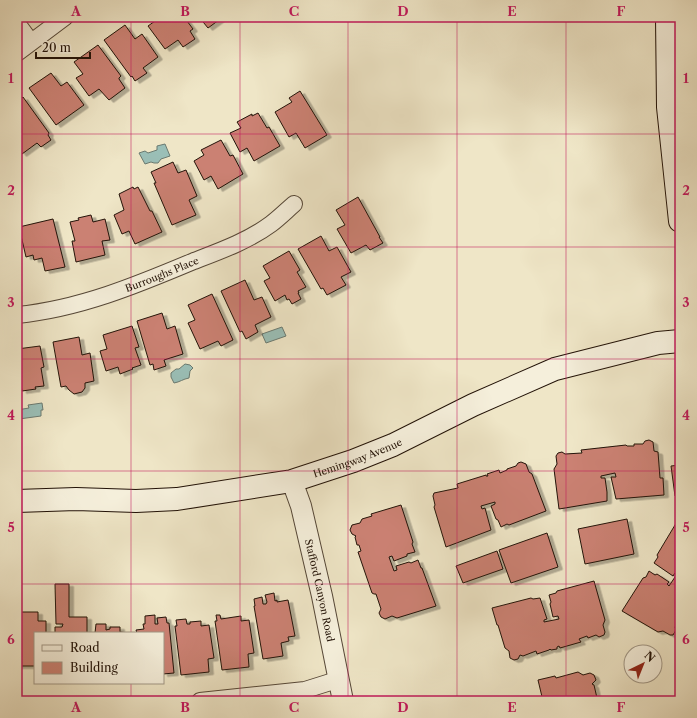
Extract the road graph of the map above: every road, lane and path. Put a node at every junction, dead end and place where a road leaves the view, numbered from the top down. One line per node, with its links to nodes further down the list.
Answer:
1 (64, 17): 4 (street)
2 (667, 17): 7 (main road)
3 (17, 23): 4 (street)
4 (31, 42): 5 (street)
5 (17, 53)
6 (294, 204): 8 (street, Burroughs Place)
7 (680, 221)
8 (17, 315)
9 (680, 340): 10 (main road, Hemingway Avenue)
10 (292, 481): 11 (main road, Hemingway Avenue); 12 (street, Stafford Canyon Road)
11 (17, 501)
12 (340, 679): 13 (street); 14 (street, Stafford Canyon Road)
13 (200, 701)
14 (343, 701)

